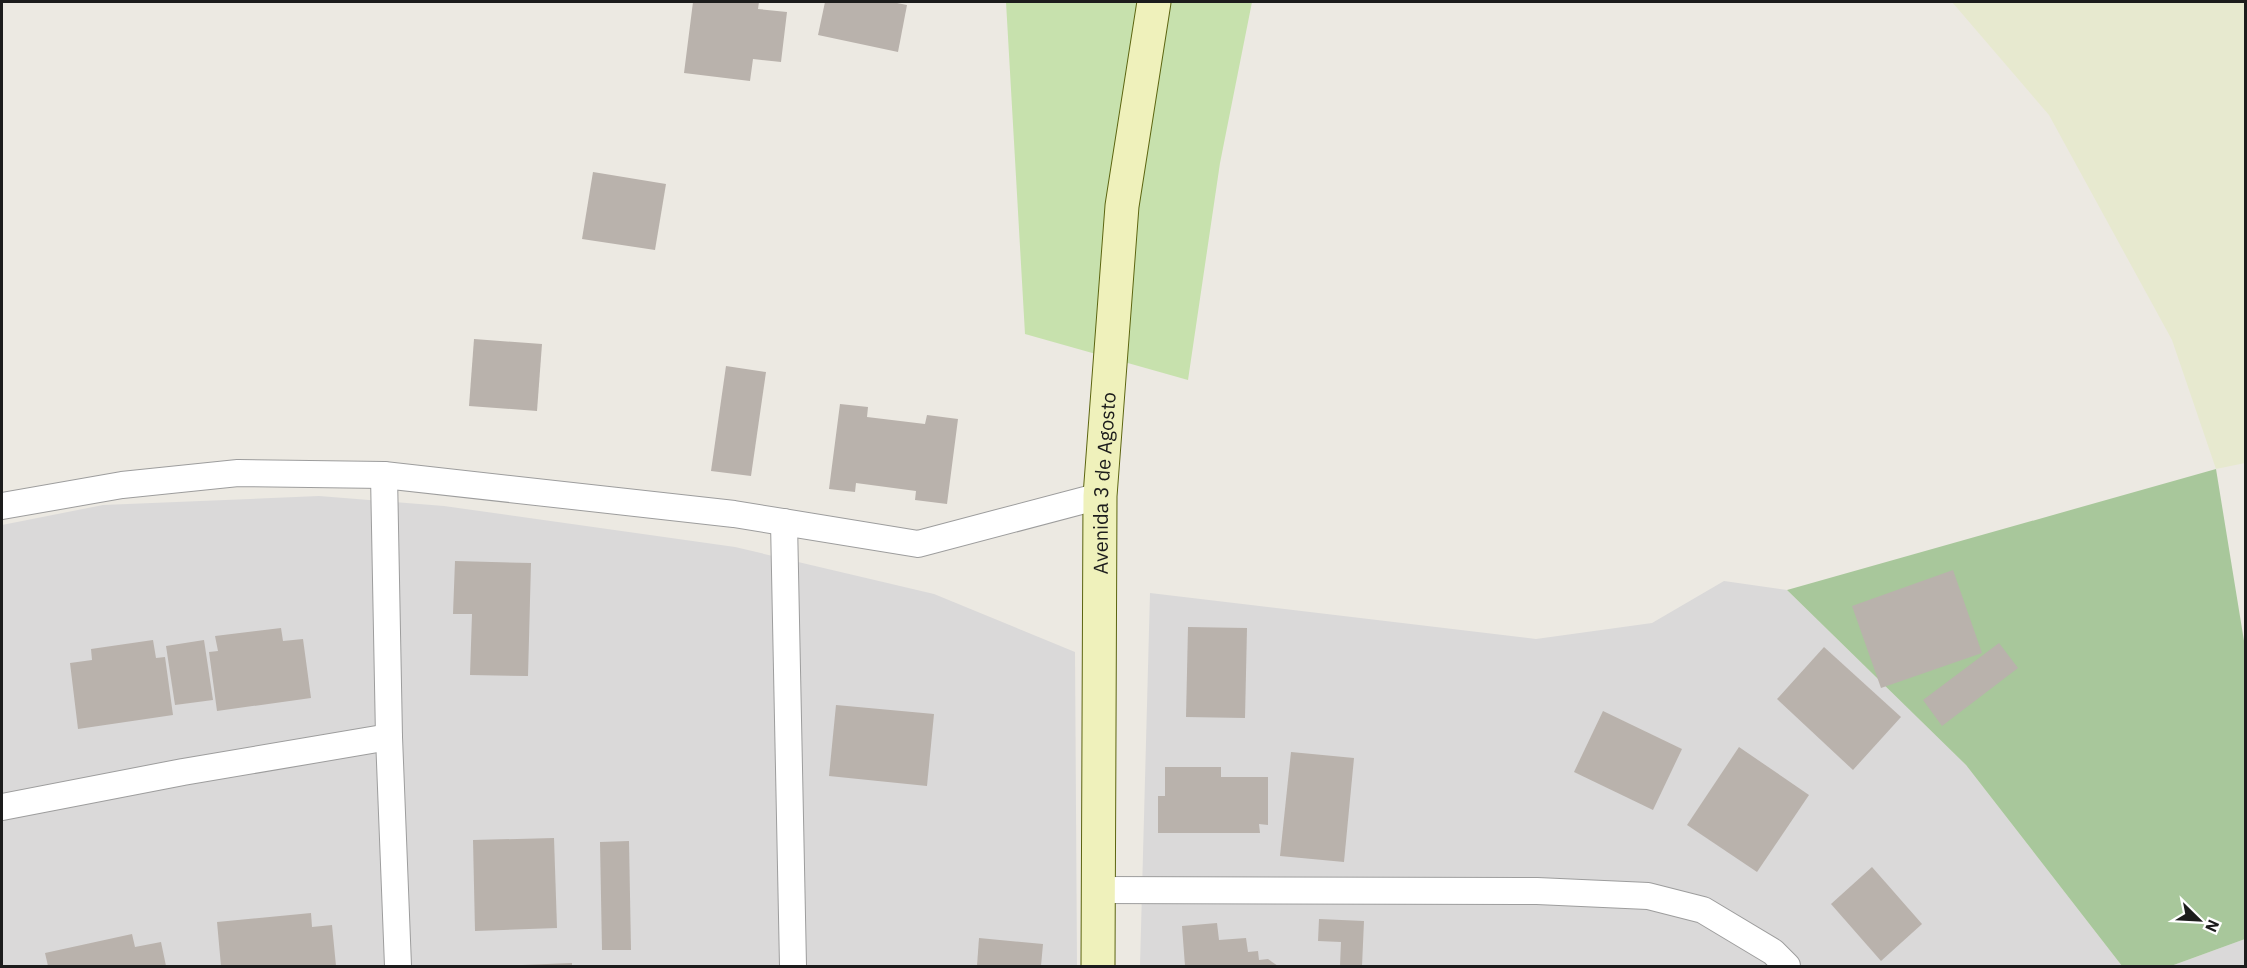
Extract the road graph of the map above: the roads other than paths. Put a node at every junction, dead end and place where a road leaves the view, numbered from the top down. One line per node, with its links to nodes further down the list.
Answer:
1 (1154, 2): 3 (street, Avenida 3 de Agosto)
2 (384, 475): 4 (street); 5 (street); 6 (street)
3 (1100, 496): 5 (street); 8 (street, Avenida 3 de Agosto)
4 (2, 506)
5 (784, 522): 10 (street)
6 (389, 737): 7 (street); 9 (street)
7 (2, 807)
8 (1097, 890): 11 (street, Avenida 3 de Agosto); 12 (street)
9 (398, 966)
10 (793, 966)
11 (1098, 966)
12 (1787, 966)

